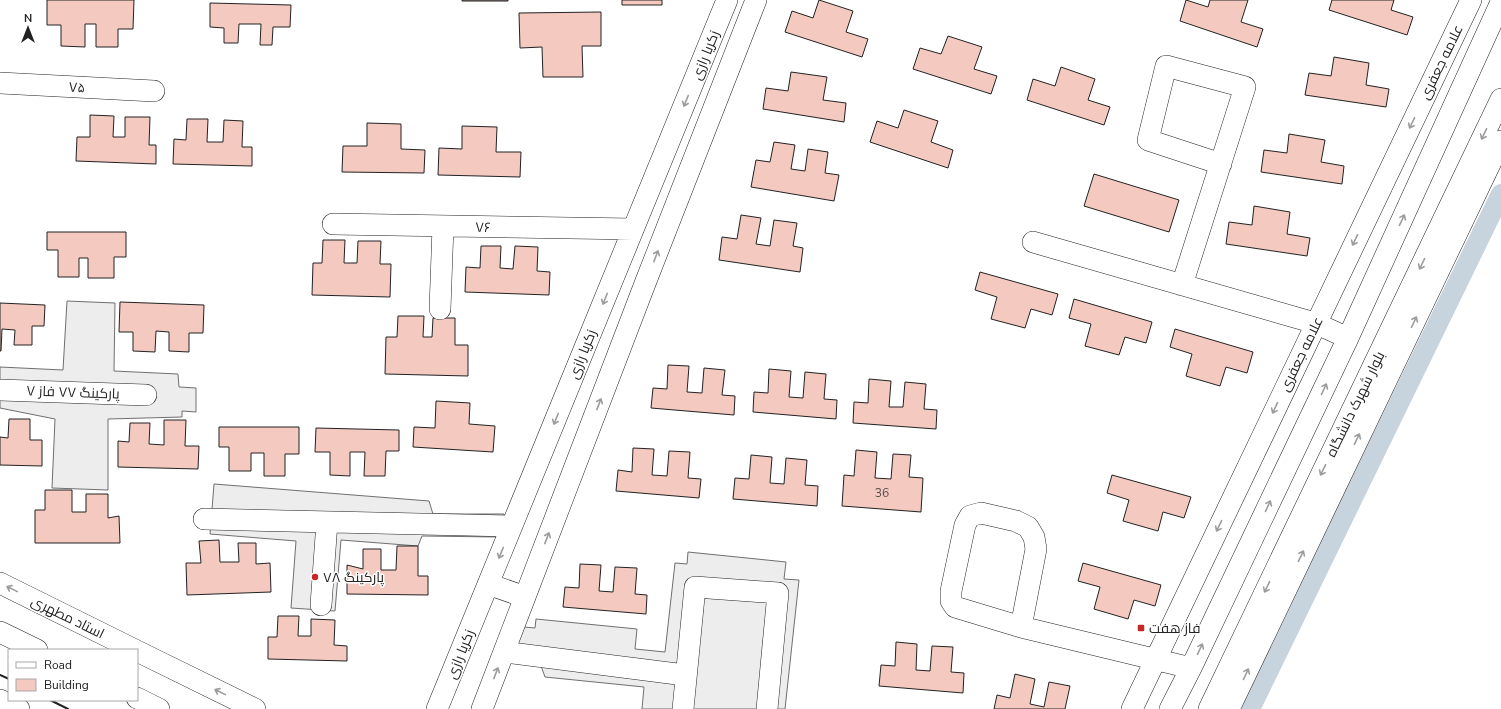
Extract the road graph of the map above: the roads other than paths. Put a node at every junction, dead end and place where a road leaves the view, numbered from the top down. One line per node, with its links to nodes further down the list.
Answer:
1 (727, 0): 12 (street, زکریا رازی, one-way to 12)
2 (756, 0): 15 (street, زکریا رازی, one-way to 2)
3 (1471, 0): 18 (street, علامه جعفری, one-way to 18)
4 (1501, 2): 19 (street, علامه جعفری, one-way to 4)
5 (0, 83): 6 (street, ۷۵)
6 (154, 91)
7 (1501, 99): 49 (street, بلوار شهرک دانشگاه, one-way to 49)
8 (1501, 141): 50 (street, بلوار شهرک دانشگاه, one-way to 8)
9 (1221, 164): 9 (street); 16 (street)
10 (333, 224): 11 (street, ۷۶)
11 (443, 226): 12 (street, ۷۶); 17 (street)
12 (633, 229): 14 (street, زکریا رازی)
13 (1033, 242): 16 (street)
14 (617, 269): 15 (street); 24 (street, زکریا رازی, one-way to 24)
15 (646, 281): 27 (street, زکریا رازی, one-way to 15)
16 (1182, 285): 18 (street)
17 (440, 309)
18 (1316, 323): 19 (street); 35 (street, علامه جعفری, one-way to 35)
19 (1348, 338): 36 (street, علامه جعفری, one-way to 19)
20 (0, 390): 21 (street, پارکینگ ۷۷ فاز ۷)
21 (146, 395)
22 (204, 519): 23 (street)
23 (328, 522): 24 (street); 28 (street)
24 (512, 526): 26 (street, زکریا رازی, one-way to 26)
25 (0, 583): 32 (street, استاد مطهری, one-way to 25)
26 (488, 584): 27 (street); 43 (street, زکریا رازی)
27 (525, 597): 34 (street, زکریا رازی)
28 (321, 605)
29 (1021, 627): 29 (street); 35 (street)
30 (0, 632): 31 (street)
31 (35, 649)
32 (134, 649)
33 (138, 651): 42 (street, استاد مطهری, one-way to 33)
34 (504, 652): 37 (street); 44 (street, زکریا رازی, one-way to 34)
35 (1155, 660): 36 (street); 47 (street, علامه جعفری)
36 (1191, 668): 48 (street, علامه جعفری)
37 (685, 675): 45 (street); 46 (street)
38 (138, 698): 41 (street)
39 (0, 700): 40 (street)
40 (19, 709)
41 (159, 709)
42 (255, 709)
43 (437, 709)
44 (482, 709)
45 (683, 709)
46 (767, 709)
47 (1132, 709)
48 (1170, 709)
49 (1209, 709)
50 (1229, 709)

